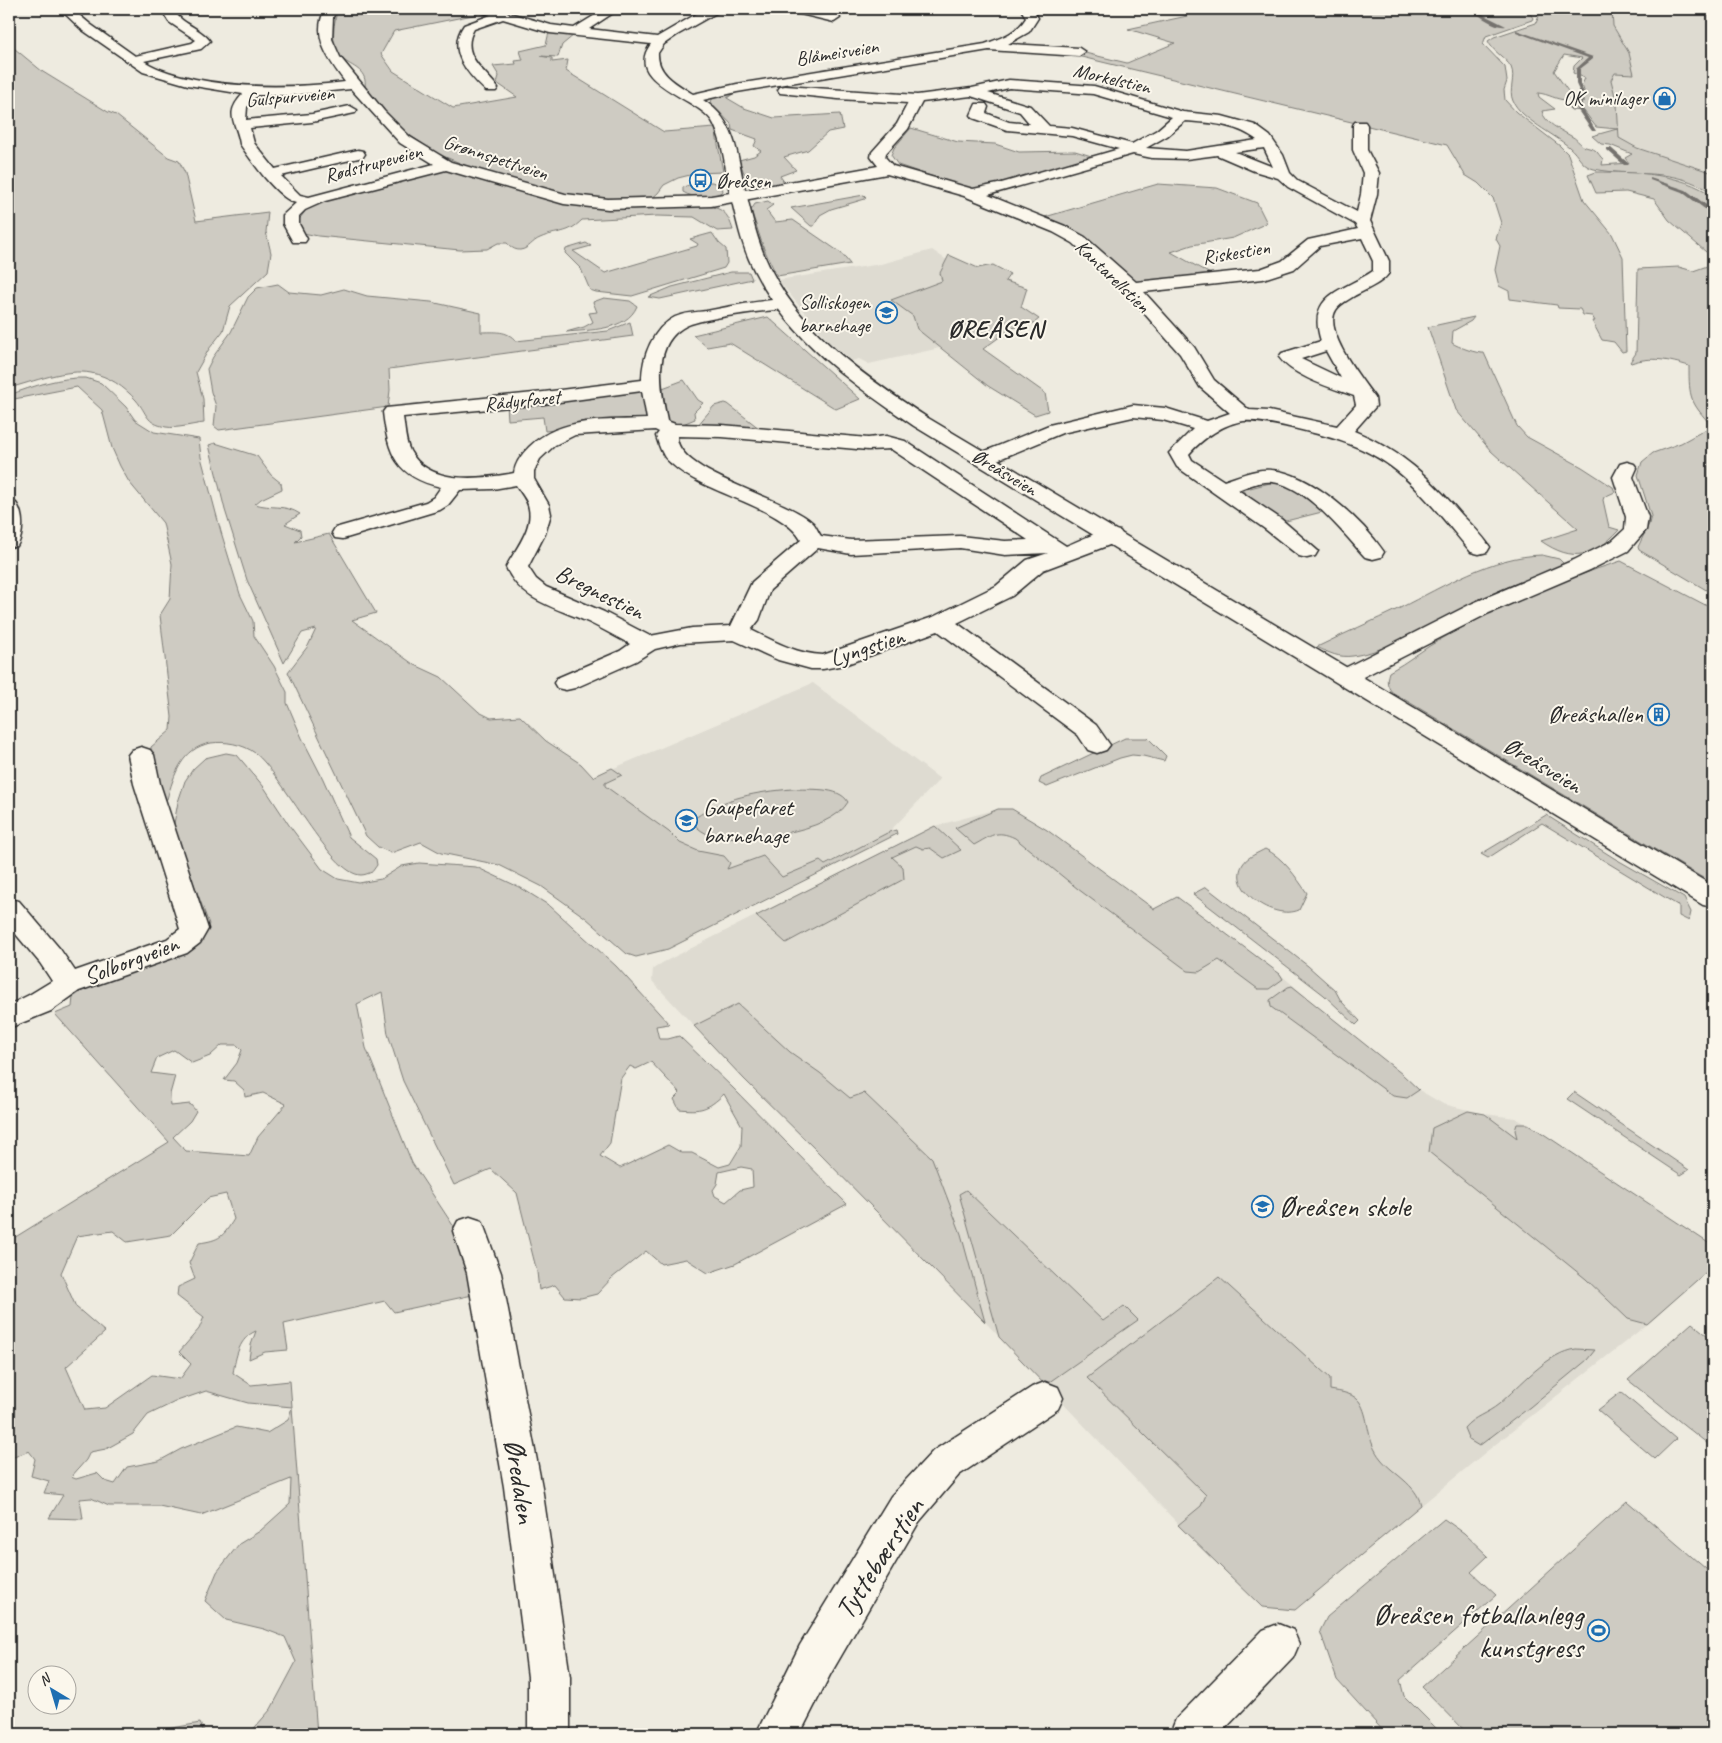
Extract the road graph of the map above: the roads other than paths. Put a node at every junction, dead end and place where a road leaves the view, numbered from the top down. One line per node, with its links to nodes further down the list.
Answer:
1 (66, 9): 15 (street)
2 (168, 9): 15 (street)
3 (331, 9): 17 (street, Grønnspettveien)
4 (484, 9): 9 (street)
5 (613, 9): 11 (street)
6 (714, 9): 12 (street)
7 (796, 9): 10 (street)
8 (1027, 9): 13 (street, Blåmeisveien)
9 (502, 15): 11 (street); 18 (street)
10 (834, 18)
11 (574, 33): 12 (street)
12 (661, 41): 22 (street, Øreåsveien)
13 (988, 47): 14 (street, Blåmeisveien); 16 (street, Blåmeisveien)
14 (1079, 52)
15 (133, 60): 20 (street)
16 (887, 64): 22 (street, Blåmeisveien); 23 (street)
17 (354, 85): 20 (street); 34 (street, Grønnspettveien)
18 (492, 88)
19 (786, 90): 23 (street)
20 (253, 92): 27 (street, Gulspurvveien)
21 (972, 92): 23 (street, Morkelstien); 26 (street, Morkelstien); 28 (street, Morkelstien)
22 (693, 98): 39 (street, Øreåsveien)
23 (914, 98): 35 (street)
24 (981, 107): 28 (street)
25 (350, 110): 27 (street, Gulspurvveien)
26 (1182, 116): 30 (street); 31 (street)
27 (241, 125): 36 (street, Rødstrupeveien)
28 (1045, 128): 31 (street)
29 (1363, 131): 41 (street)
30 (1267, 143): 32 (street); 37 (street)
31 (1132, 150): 32 (street); 38 (street)
32 (1221, 151): 37 (street)
33 (358, 154): 36 (street, Rødstrupeveien)
34 (446, 165): 39 (street, Grønnspettveien); 40 (street, Rødstrupeveien)
35 (888, 169): 38 (street, Kantarellstien); 39 (street, Kantarellstien)
36 (271, 174): 40 (street, Rødstrupeveien)
37 (1283, 175): 41 (street)
38 (972, 194): 43 (street, Kantarellstien)
39 (739, 197): 44 (street, Øreåsveien)
40 (311, 202): 42 (street, Rødstrupeveien)
41 (1365, 226): 43 (street, Riskestien); 45 (street)
42 (300, 239)
43 (1130, 288): 48 (street, Kantarellstien)
44 (783, 304): 46 (street); 52 (street, Øreåsveien)
45 (1330, 344): 47 (street); 47 (street)
46 (651, 384): 49 (street); 55 (street, Rådyrfaret)
47 (1360, 392): 51 (street)
48 (1244, 415): 50 (street); 51 (street)
49 (665, 427): 54 (street); 60 (street); 63 (street)
50 (1207, 427): 52 (street); 56 (street)
51 (1342, 433): 62 (street)
52 (983, 459): 59 (street, Øreåsveien)
53 (1627, 468): 69 (street)
54 (524, 478): 55 (street); 68 (street, Bregnestien)
55 (454, 484): 58 (street)
56 (1222, 489): 64 (street); 65 (street)
57 (9, 506): 61 (street)
58 (343, 533)
59 (1112, 536): 63 (street, Lyngstien); 69 (street, Øreåsveien)
60 (812, 540): 63 (street, Lyngstien); 67 (street)
61 (9, 541)
62 (1479, 547)
63 (1057, 549): 66 (street, Lyngstien)
64 (1307, 551)
65 (1373, 552)
66 (941, 622): 67 (street, Lyngstien); 71 (street)
67 (738, 633): 68 (street, Bregnestien)
68 (647, 644): 70 (street)
69 (1346, 677): 73 (street, Øreåsveien)
70 (566, 683)
71 (1097, 745)
72 (141, 755): 75 (street, Solborgveien)
73 (1713, 898)
74 (9, 908): 75 (street)
75 (69, 984): 76 (street, Solborgveien)
76 (9, 1017)
77 (470, 1231): 80 (street, Øredalen)
78 (1045, 1398): 81 (street, Tyttebærstien)
79 (1278, 1644): 82 (street)
80 (549, 1734)
81 (777, 1734)
82 (1191, 1734)

